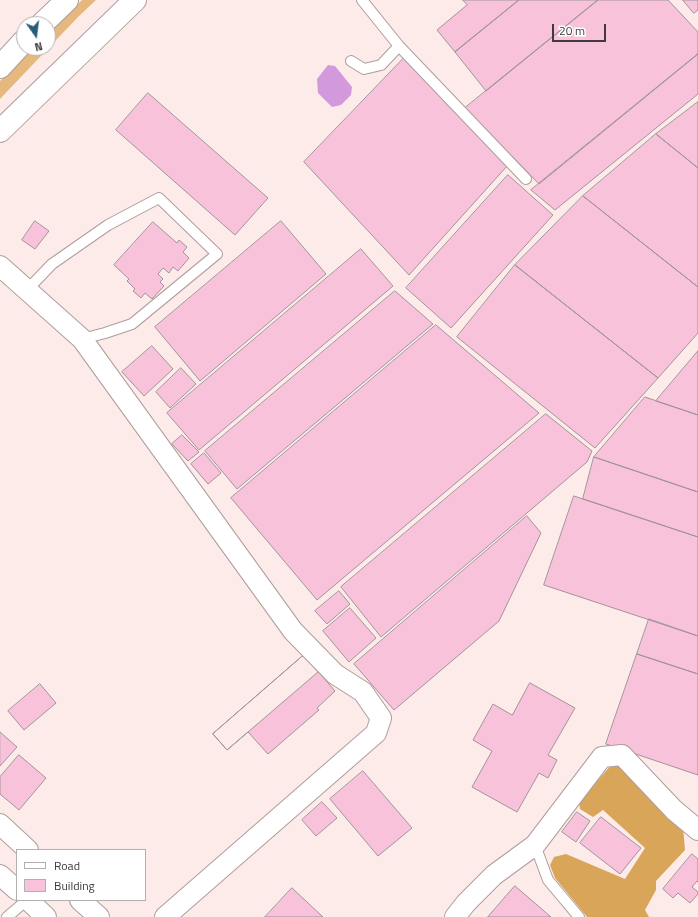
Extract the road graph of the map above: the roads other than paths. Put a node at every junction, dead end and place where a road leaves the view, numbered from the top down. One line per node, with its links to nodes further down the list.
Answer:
1 (67, 0): 4 (highway)
2 (135, 0): 9 (highway)
3 (362, 0): 5 (lane)
4 (50, 16)
5 (399, 46): 7 (lane); 10 (lane)
6 (16, 50): 8 (highway)
7 (351, 61)
8 (0, 67)
9 (0, 131)
10 (526, 179)
11 (0, 266): 12 (street)
12 (27, 290): 13 (street); 13 (lane)
13 (82, 339): 26 (street)
14 (0, 824): 17 (street)
15 (698, 830): 16 (street)
16 (535, 845): 27 (street); 28 (lane)
17 (27, 849)
18 (0, 875): 19 (street)
19 (16, 889)
20 (26, 901): 23 (lane)
21 (28, 901): 24 (street)
22 (81, 901): 25 (street)
23 (7, 917)
24 (46, 917)
25 (98, 917)
26 (165, 917)
27 (455, 917)
28 (579, 917)

